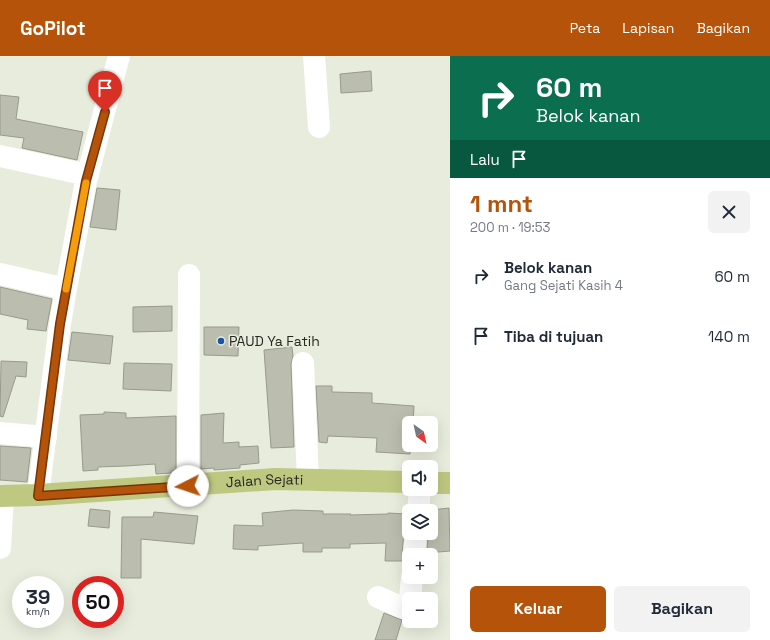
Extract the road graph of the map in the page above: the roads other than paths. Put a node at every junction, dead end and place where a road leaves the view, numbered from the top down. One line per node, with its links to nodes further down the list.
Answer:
1 (120, 56): 5 (street)
2 (314, 56): 3 (street)
3 (320, 127)
4 (0, 156): 5 (street)
5 (88, 175): 8 (street)
6 (0, 274): 8 (street)
7 (189, 275): 16 (street)
8 (66, 289): 11 (street)
9 (303, 363): 12 (street)
10 (0, 433): 11 (street)
11 (46, 437): 18 (street)
12 (308, 480): 13 (main road, Jalan Sejati); 16 (main road, Jalan Sejati)
13 (402, 482)
14 (438, 483): 15 (main road)
15 (450, 483)
16 (188, 486): 18 (main road, Jalan Sejati)
17 (2, 496): 18 (main road, Jalan Sejati); 19 (street)
18 (38, 496)
19 (0, 548)
20 (378, 597): 21 (street)
21 (402, 608)

